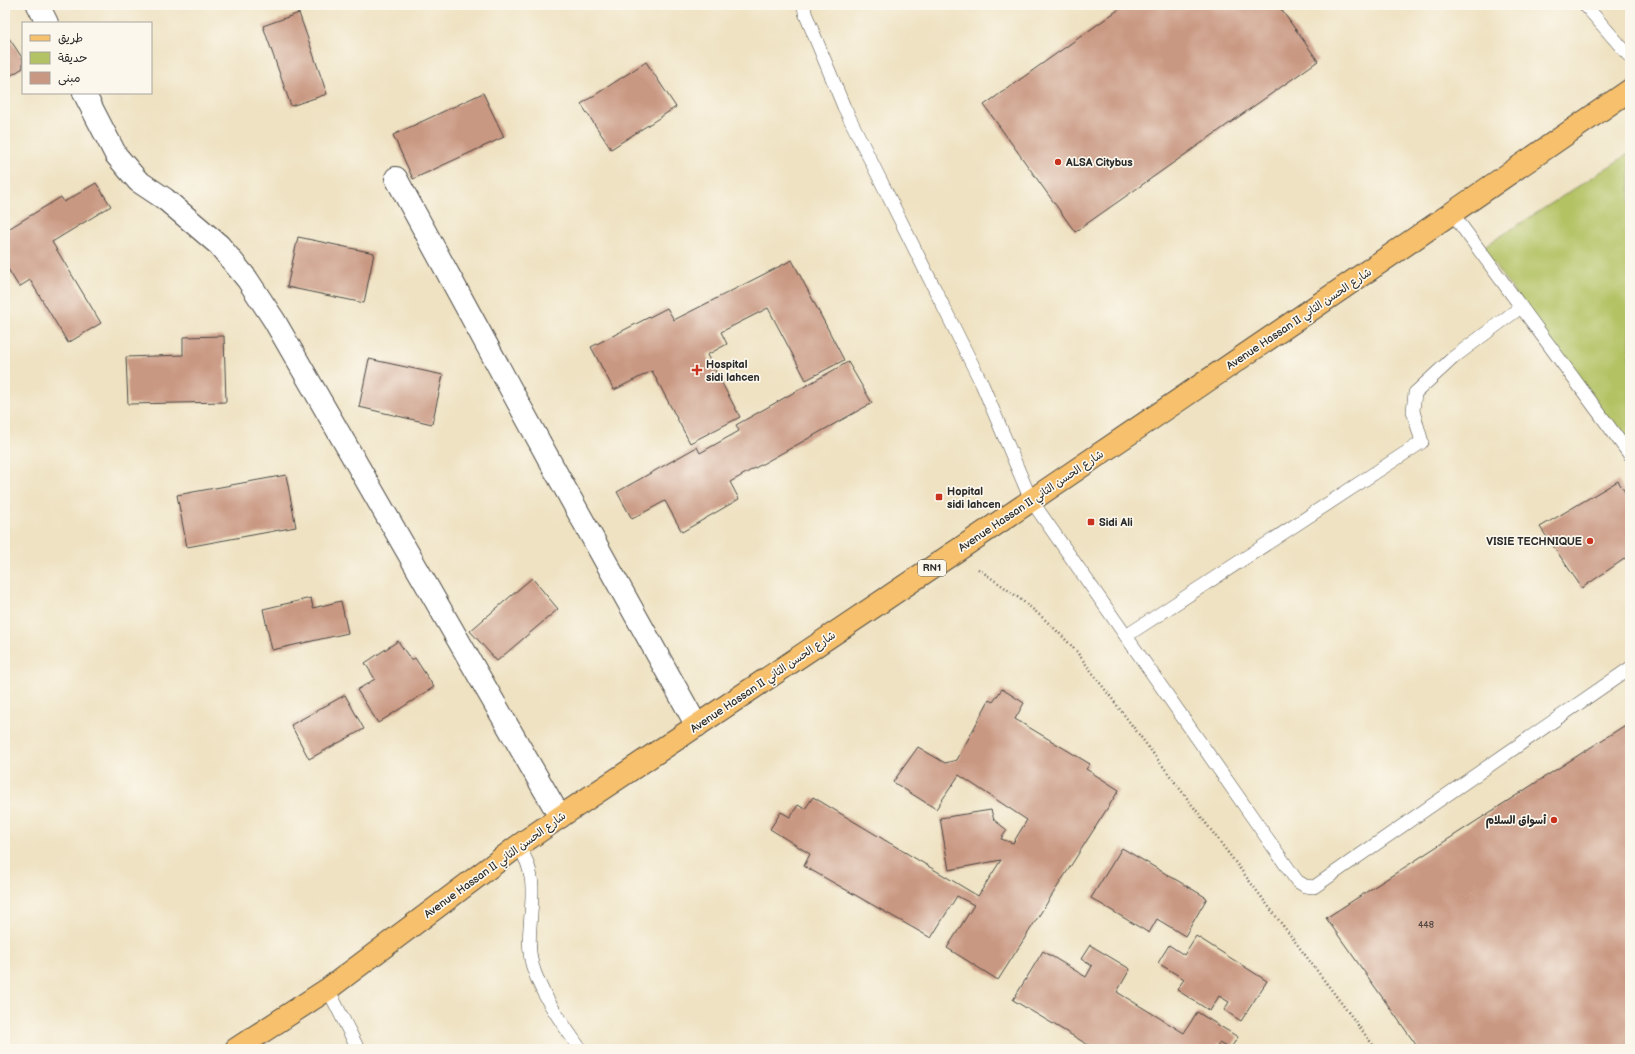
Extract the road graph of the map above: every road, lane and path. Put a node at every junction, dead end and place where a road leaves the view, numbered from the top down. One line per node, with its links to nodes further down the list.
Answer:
1 (38, 5): 4 (street)
2 (804, 5): 12 (lane)
3 (1585, 5): 5 (lane)
4 (46, 22)
5 (1630, 57)
6 (1630, 90): 9 (main road, Avenue Hassan II شارع الحسن الثاني / RN1)
7 (85, 94): 17 (street)
8 (396, 178): 16 (street)
9 (1452, 213): 10 (lane); 12 (main road, Avenue Hassan II شارع الحسن الثاني / RN1)
10 (1521, 307): 11 (lane); 14 (lane)
11 (1630, 455)
12 (1031, 500): 13 (main road, Avenue Hassan II شارع الحسن الثاني / RN1); 14 (lane)
13 (954, 553): 16 (main road, Avenue Hassan II شارع الحسن الثاني / RN1); 23 (path)
14 (1126, 636): 15 (lane)
15 (1630, 668)
16 (697, 726): 17 (main road, Avenue Hassan II شارع الحسن الثاني / RN1)
17 (560, 817): 18 (main road, Avenue Hassan II شارع الحسن الثاني / RN1)
18 (518, 846): 19 (main road, Avenue Hassan II شارع الحسن الثاني / RN1); 22 (lane)
19 (328, 989): 20 (main road, Avenue Hassan II شارع الحسن الثاني / RN1); 21 (lane)
20 (236, 1049)
21 (358, 1049)
22 (580, 1049)
23 (1376, 1049)

